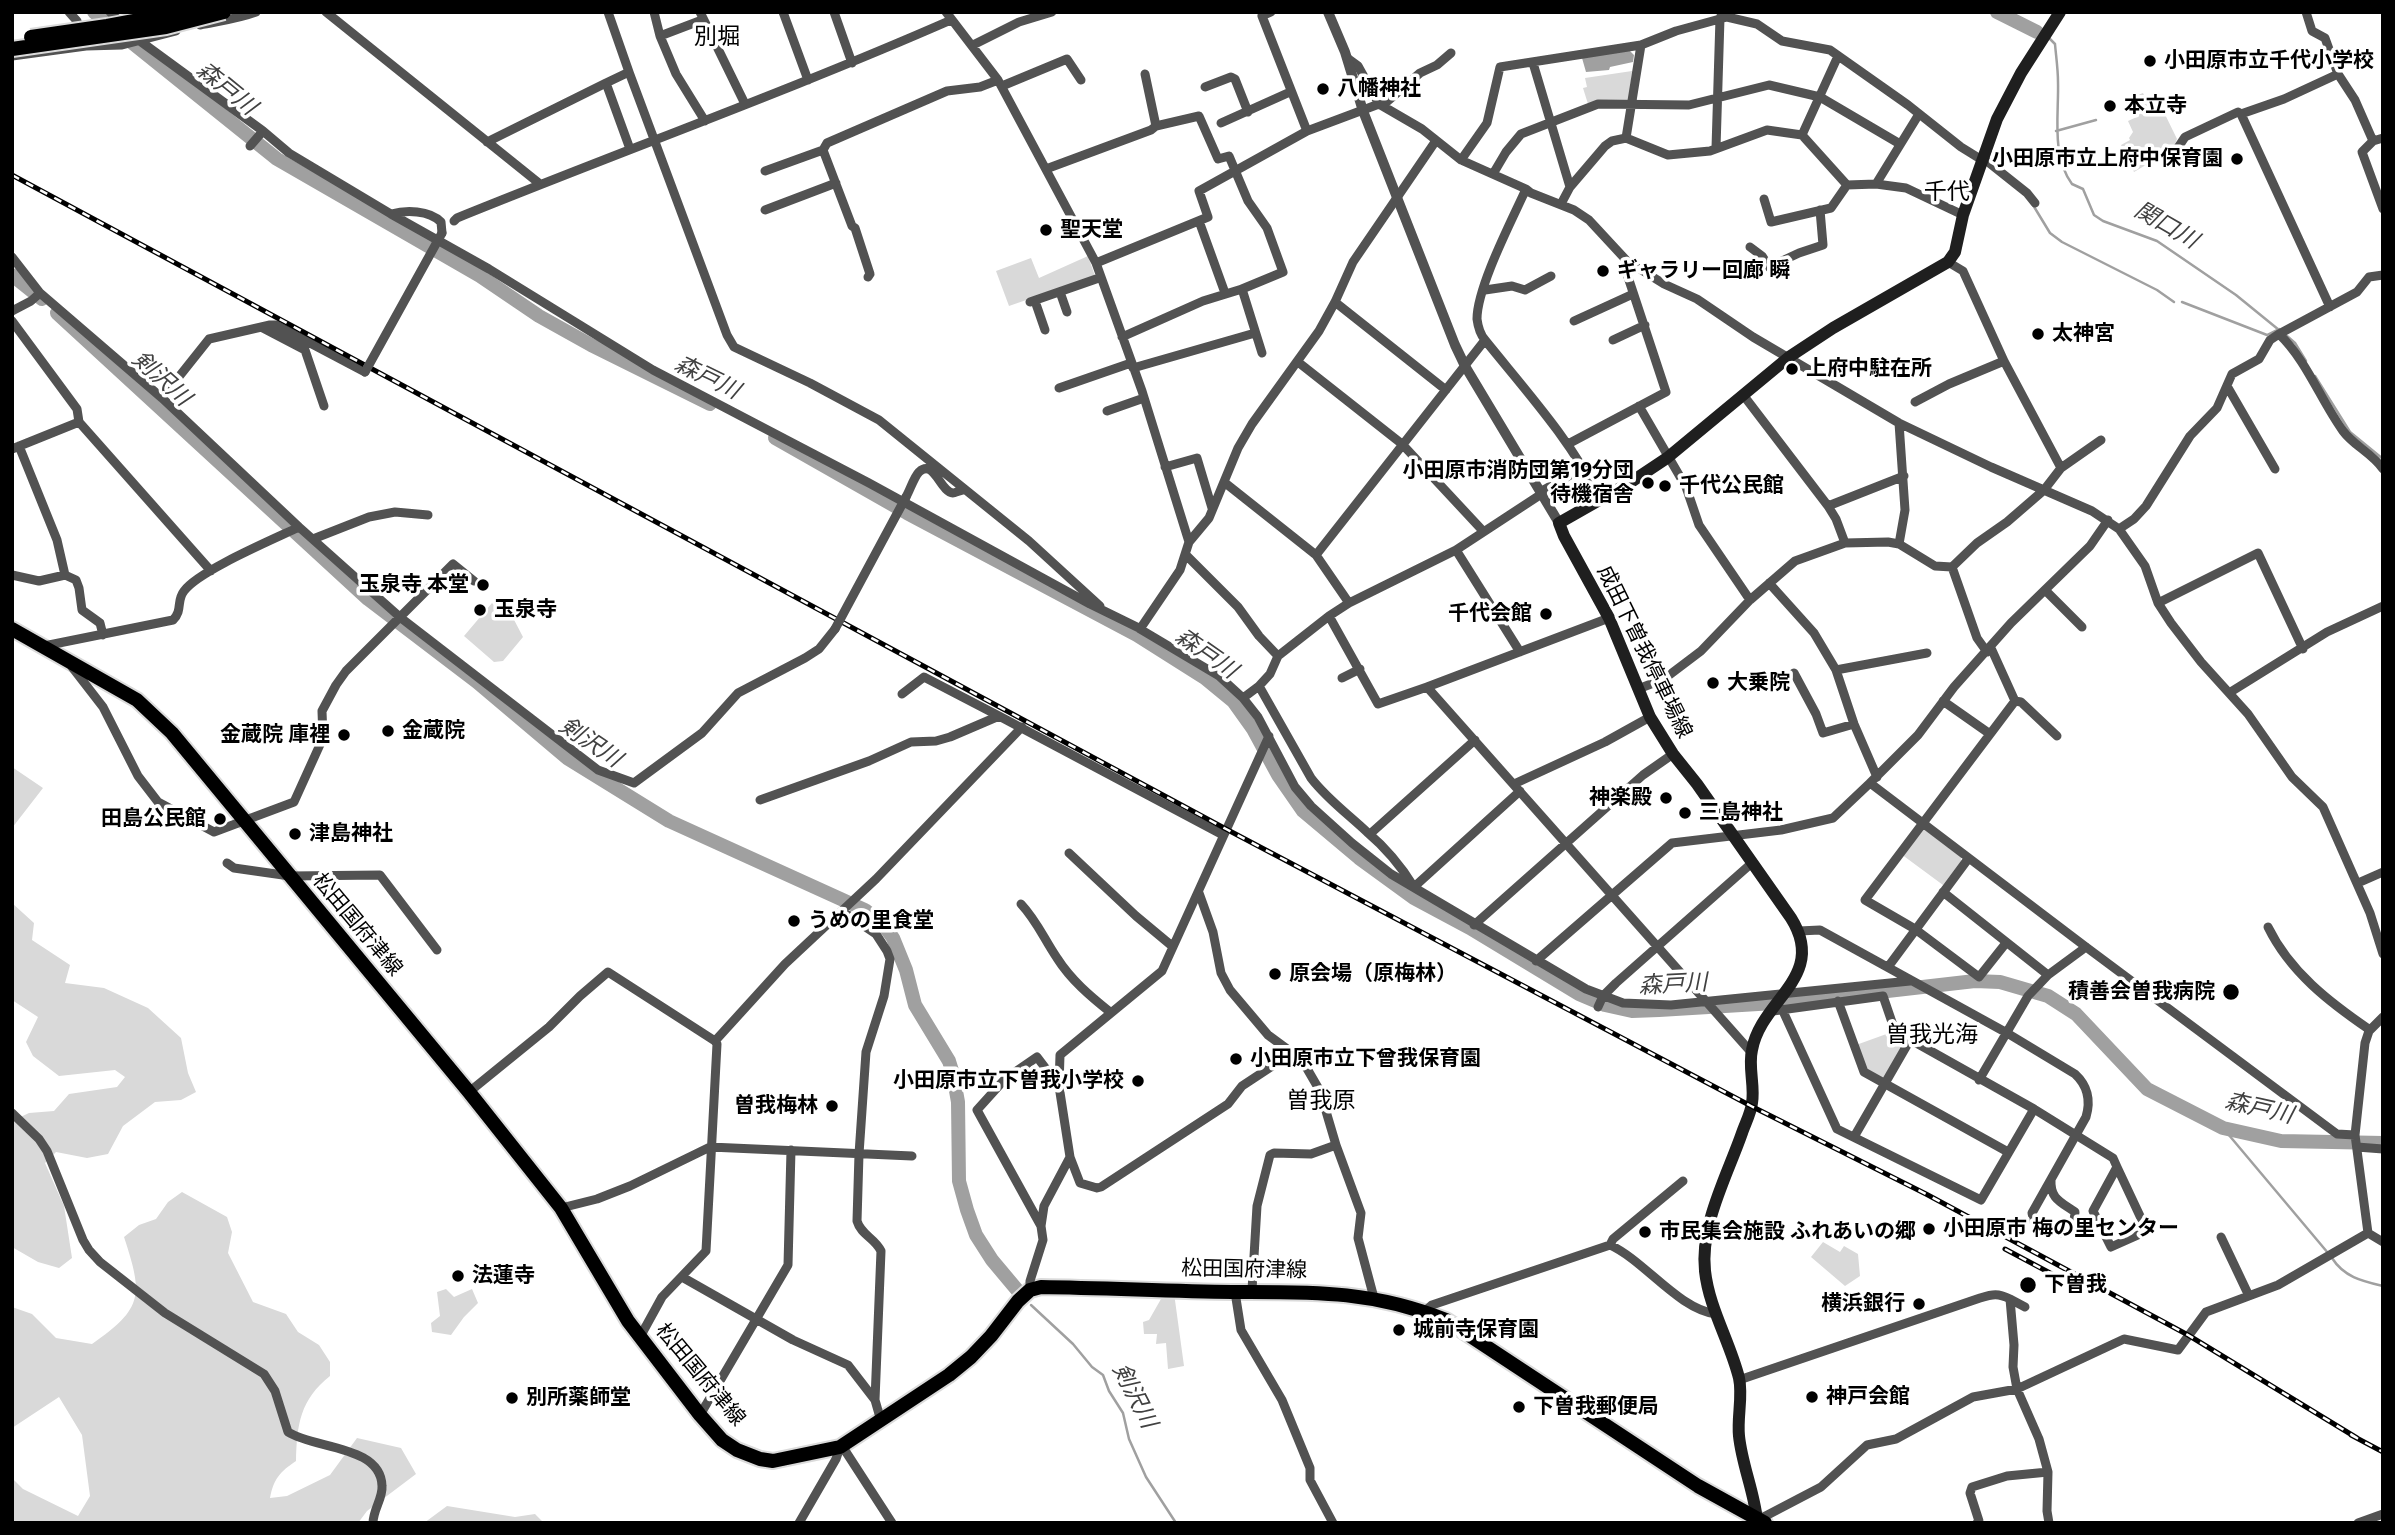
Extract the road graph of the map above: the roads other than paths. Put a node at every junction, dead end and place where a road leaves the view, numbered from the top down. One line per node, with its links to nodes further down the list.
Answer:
1 (69, 12): 25 (street)
2 (110, 12): 22 (street)
3 (183, 12): 21 (main road, bridge)
4 (224, 12): 26 (main road, bridge)
5 (256, 12): 22 (street)
6 (326, 12): 61 (street)
7 (608, 12): 33 (street)
8 (654, 12): 20 (street)
9 (783, 12): 36 (street)
10 (834, 12): 32 (street)
11 (1052, 12): 19 (street)
12 (1271, 12): 41 (street)
13 (1328, 12): 30 (street)
14 (2060, 12): 69 (main road)
15 (2306, 12): 35 (street)
16 (1722, 15): 24 (street); 29 (street); 43 (street)
17 (701, 16): 20 (street); 44 (street)
18 (948, 16): 23 (street); 32 (street)
19 (1017, 17): 23 (street)
20 (660, 36): 51 (street)
21 (12, 39)
22 (140, 41): 25 (street); 55 (street)
23 (972, 45): 39 (street)
24 (1641, 45): 31 (street); 46 (street)
25 (86, 46): 28 (street)
26 (12, 49)
27 (1451, 52): 45 (street)
28 (12, 56)
29 (1838, 56): 42 (street); 49 (street)
30 (1347, 58): 45 (street); 47 (street)
31 (1533, 62): 53 (street); 70 (street)
32 (852, 63): 36 (street)
33 (629, 72): 38 (street); 60 (street)
34 (1145, 74): 54 (street)
35 (2339, 74): 50 (street); 59 (street)
36 (808, 80): 44 (street)
37 (1081, 80): 39 (street)
38 (606, 83): 61 (street); 66 (street)
39 (1000, 83): 68 (street); 71 (street)
40 (1205, 87): 48 (street)
41 (1290, 92): 48 (street); 56 (street)
42 (1820, 97): 43 (street); 57 (street); 63 (street)
43 (1718, 98): 46 (street); 65 (street)
44 (746, 104): 51 (street)
45 (1381, 104): 47 (street); 62 (street)
46 (1632, 104): 53 (street); 58 (street)
47 (1363, 111): 56 (street); 81 (street)
48 (1248, 112): 52 (street)
49 (1919, 114): 63 (street); 69 (street)
50 (2241, 114): 67 (street); 108 (street)
51 (705, 121): 60 (street)
52 (1221, 123)
53 (1549, 124): 74 (street); 79 (street)
54 (1156, 126): 71 (street); 72 (street)
55 (263, 131): 64 (street); 88 (street)
56 (1307, 131): 72 (street)
57 (1802, 135): 65 (street); 77 (street)
58 (1626, 138): 65 (street); 79 (street)
59 (2378, 139): 85 (street)
60 (654, 140): 66 (street); 151 (street)
61 (487, 142): 76 (street)
62 (1435, 142): 70 (street); 81 (street)
63 (1900, 144): 78 (street)
64 (250, 146)
65 (1716, 148)
66 (630, 149): 76 (street)
67 (2177, 149)
68 (823, 150): 73 (street); 75 (street)
69 (1983, 159): 83 (street); 89 (main road)
70 (1461, 160): 74 (street)
71 (1046, 169): 96 (street)
72 (1236, 169): 91 (street); 101 (street)
73 (765, 171)
74 (1493, 174): 80 (street)
75 (836, 183): 86 (street); 99 (street)
76 (540, 184): 90 (street)
77 (1847, 184): 78 (street); 87 (street)
78 (1876, 184): 89 (street)
79 (1570, 187): 84 (street)
80 (1526, 189): 84 (street); 102 (street)
81 (1397, 195): 107 (street); 126 (street)
82 (1764, 199): 87 (street)
83 (2035, 203)
84 (1561, 204): 94 (street)
85 (2383, 209)
86 (765, 210)
87 (1820, 211): 92 (street)
88 (391, 214): 114 (street, bridge); 181 (street)
89 (1963, 215): 95 (main road)
90 (454, 221)
91 (1199, 221): 96 (street); 104 (street)
92 (1751, 247)
93 (12, 257): 105 (street)
94 (1628, 261): 106 (street); 122 (street)
95 (1948, 262): 122 (main road); 123 (street)
96 (1096, 263): 100 (street)
97 (2383, 275): 108 (street)
98 (1551, 276): 102 (street)
99 (868, 277)
100 (1100, 278): 103 (street); 118 (street)
101 (1242, 289): 104 (street); 117 (street)
102 (1485, 290): 119 (street)
103 (1059, 292): 110 (street); 115 (street)
104 (1225, 293): 118 (street)
105 (40, 294): 109 (street); 131 (street)
106 (1633, 294): 112 (street); 113 (street)
107 (1335, 302): 124 (street); 129 (street)
108 (2330, 306): 116 (street)
109 (12, 311)
110 (1067, 312)
111 (12, 321): 137 (street)
112 (1574, 321)
113 (1645, 326): 120 (street); 135 (street)
114 (261, 327): 131 (street); 134 (street)
115 (1045, 330)
116 (2282, 332): 127 (street); 148 (street)
117 (1255, 333): 121 (street); 125 (street)
118 (1122, 337): 125 (street)
119 (1485, 340): 126 (street); 141 (street)
120 (1614, 340)
121 (1262, 353)
122 (1789, 356): 130 (main road); 138 (street)
123 (2004, 361): 133 (street); 146 (street)
124 (1298, 362): 140 (street); 150 (street)
125 (1132, 365): 128 (street); 132 (street)
126 (1465, 366): 129 (street); 153 (street)
127 (2227, 386): 147 (street); 161 (street)
128 (1059, 388)
129 (1446, 390): 140 (street)
130 (1744, 396): 143 (main road); 155 (street)
131 (162, 398): 160 (street)
132 (1144, 398): 136 (street); 144 (street)
133 (1915, 402)
134 (324, 406)
135 (1639, 406): 141 (street); 143 (street)
136 (1107, 411)
137 (79, 422): 142 (street); 171 (street)
138 (1899, 423): 149 (street); 152 (street)
139 (2101, 440): 146 (street)
140 (1402, 444): 162 (street); 169 (street)
141 (1568, 444): 145 (street)
142 (16, 448): 173 (street)
143 (1667, 458): 154 (main road); 177 (street)
144 (1165, 467): 156 (street); 164 (street)
145 (1584, 467): 153 (street); 154 (street)
146 (2062, 468): 152 (street)
147 (2275, 469)
148 (2383, 469)
149 (1904, 476): 155 (street); 166 (street)
150 (1224, 482): 156 (street); 169 (street)
151 (964, 489): 181 (street); 183 (street, bridge)
152 (2044, 490): 158 (street); 170 (street)
153 (1542, 492): 159 (street); 162 (street)
154 (1600, 499): 159 (main road)
155 (1828, 506): 165 (street)
156 (1212, 509): 164 (street)
157 (428, 515): 163 (street)
158 (2108, 520): 161 (street); 176 (street)
159 (1559, 523): 184 (main road, 成田下曽我停車場線)
160 (299, 527): 163 (street); 171 (street)
161 (2119, 529): 179 (street)
162 (1483, 531): 167 (street)
163 (313, 539): 183 (street)
164 (1189, 542): 168 (street)
165 (1845, 543): 166 (street); 175 (street)
166 (1899, 544): 170 (street)
167 (1456, 550): 178 (street); 192 (street)
168 (1186, 555): 187 (street); 194 (street)
169 (1316, 555): 178 (street)
170 (1952, 567): 191 (street)
171 (211, 572): 188 (street)
172 (12, 575): 173 (street)
173 (65, 575): 188 (street)
174 (474, 581): 183 (street)
175 (1769, 583): 177 (street); 197 (street)
176 (2046, 591): 185 (street); 191 (street)
177 (1750, 600): 202 (street)
178 (1349, 603): 182 (street)
179 (2158, 603): 190 (street); 203 (street)
180 (2383, 606): 190 (street)
181 (1106, 612): 187 (street)
182 (1329, 616): 194 (street); 196 (street)
183 (401, 618): 220 (street)
184 (1609, 618): 192 (street); 202 (main road, 成田下曽我停車場線)
185 (2082, 627)
186 (12, 629): 189 (main road, 松田国府津線)
187 (1141, 629): 205 (street)
188 (103, 635): 189 (street)
189 (43, 646): 195 (main road, 松田国府津線)
190 (2303, 649): 203 (street)
191 (1989, 650): 206 (street); 207 (street)
192 (1520, 652): 201 (street)
193 (1927, 653): 197 (street)
194 (1278, 656): 200 (street)
195 (65, 657): 220 (main road, 松田国府津線); 220 (street)
196 (1360, 669): 199 (street); 201 (street)
197 (1836, 670): 210 (street)
198 (1794, 673): 210 (street)
199 (1342, 678)
200 (1259, 687): 205 (street); 222 (street)
201 (1427, 687): 215 (street)
202 (1638, 689): 209 (main road, 成田下曽我停車場線)
203 (2228, 693): 232 (street)
204 (902, 694): 208 (street)
205 (1243, 698): 213 (street)
206 (1943, 701): 212 (street); 217 (street)
207 (2015, 701): 212 (street); 214 (street)
208 (999, 716): 211 (street); 219 (street)
209 (1650, 718): 216 (main road, 成田下曽我停車場線); 218 (street)
210 (1854, 724): 217 (street)
211 (1022, 727): 223 (street); 238 (street)
212 (1990, 733): 221 (street)
213 (1269, 736): 223 (street); 233 (street)
214 (2057, 736)
215 (1475, 740): 218 (street); 222 (street)
216 (1673, 754): 224 (main road, 成田下曽我停車場線); 225 (street)
217 (1874, 780): 221 (street); 224 (street)
218 (1517, 787): 225 (street); 233 (street)
219 (760, 800)
220 (244, 820): 231 (main road, 松田国府津線)
221 (1923, 824): 227 (street); 241 (street)
222 (1370, 834): 233 (street)
223 (1223, 835): 235 (street)
224 (1734, 836): 228 (main road, 成田下曽我停車場線); 236 (street)
225 (1566, 843): 236 (street); 239 (street)
226 (1069, 853): 244 (street)
227 (1968, 859): 234 (street); 246 (street)
228 (1753, 862): 242 (main road, 成田下曽我停車場線); 245 (street)
229 (227, 863): 231 (street)
230 (2383, 872): 232 (street)
231 (290, 876): 247 (street); 269 (main road, 松田国府津線)
232 (2358, 883): 248 (street)
233 (1414, 887): 239 (street)
234 (1943, 892): 241 (street); 243 (street)
235 (1199, 893): 244 (street); 265 (street)
236 (1611, 895): 245 (street); 249 (street)
237 (1021, 904): 258 (street)
238 (846, 907): 263 (street); 281 (street)
239 (1474, 925): 249 (street)
240 (2268, 927): 260 (street)
241 (1915, 929): 243 (street); 250 (street)
242 (1799, 931): 250 (street); 253 (main road)
243 (2006, 943): 251 (street)
244 (1172, 946): 258 (street)
245 (1658, 947): 254 (street); 256 (street)
246 (2086, 947): 251 (street); 273 (street)
247 (436, 950)
248 (2383, 954)
249 (1536, 961): 254 (street)
250 (1888, 967): 252 (street)
251 (2048, 975): 261 (street)
252 (1914, 983): 253 (street); 261 (street)
253 (1784, 994): 256 (street); 257 (main road)
254 (1600, 1001): 256 (street)
255 (1838, 1001): 257 (street); 262 (street); 267 (street)
256 (1707, 1002): 264 (street)
257 (1777, 1009): 264 (main road); 274 (street)
258 (1110, 1012): 268 (street)
259 (2383, 1017): 260 (street)
260 (2370, 1030): 273 (street)
261 (2007, 1033): 266 (street); 272 (street)
262 (1910, 1040): 266 (street); 267 (street)
263 (715, 1041): 269 (street); 276 (street)
264 (1751, 1052): 302 (main road)
265 (1292, 1053): 275 (street); 283 (street)
266 (1979, 1080): 270 (street)
267 (1884, 1084): 274 (street); 280 (street)
268 (1059, 1086): 283 (street); 288 (street)
269 (469, 1093): 287 (main road, 松田国府津線)
270 (2034, 1109): 272 (street); 280 (street)
271 (12, 1113): 314 (street)
272 (2077, 1135): 284 (street); 285 (street)
273 (2355, 1135): 277 (street)
274 (1854, 1138): 280 (street)
275 (1336, 1144): 295 (street); 298 (street)
276 (710, 1147): 279 (street); 287 (street); 293 (street)
277 (2357, 1147): 278 (street); 289 (street)
278 (2383, 1149)
279 (791, 1150): 281 (street); 303 (street)
280 (2008, 1152)
281 (859, 1154): 282 (street); 307 (street)
282 (912, 1156)
283 (1070, 1157): 288 (street)
284 (2117, 1167): 284 (street)
285 (2051, 1180): 285 (street)
286 (1683, 1181): 292 (street)
287 (561, 1208): 304 (main road, 松田国府津線)
288 (1041, 1226): 294 (street)
289 (2368, 1233): 291 (street); 297 (street)
290 (2221, 1237): 297 (street)
291 (2383, 1242)
292 (1610, 1245): 301 (street); 302 (street)
293 (681, 1277): 303 (street); 304 (street)
294 (1030, 1290): 296 (main road, 松田国府津線); 309 (main road, 松田国府津線)
295 (1252, 1290): 296 (main road, 松田国府津線); 298 (main road, 松田国府津線)
296 (1235, 1292): 317 (street)
297 (2249, 1296): 306 (street)
298 (1374, 1298): 301 (main road, 松田国府津線)
299 (2010, 1299): 300 (street); 305 (street); 306 (street)
300 (2025, 1307)
301 (1424, 1311): 313 (main road, 松田国府津線)
302 (1716, 1314): 305 (main road)
303 (755, 1319): 307 (street); 308 (street)
304 (640, 1337): 308 (main road, 松田国府津線)
305 (1740, 1380): 313 (main road)
306 (2017, 1389): 311 (street); 313 (street)
307 (875, 1400): 309 (street)
308 (700, 1415): 310 (main road, 松田国府津線)
309 (881, 1421): 310 (main road, 松田国府津線)
310 (840, 1447): 315 (street); 316 (street)
311 (2048, 1472): 318 (street); 319 (street)
312 (2383, 1514): 320 (street)
313 (1759, 1522)
314 (373, 1523)
315 (799, 1523)
316 (892, 1523)
317 (1333, 1523)
318 (1977, 1523)
319 (2049, 1523)
320 (2358, 1523)

